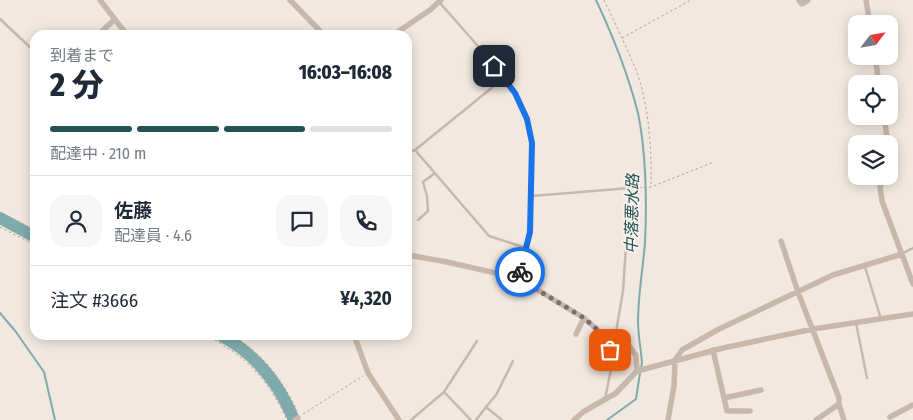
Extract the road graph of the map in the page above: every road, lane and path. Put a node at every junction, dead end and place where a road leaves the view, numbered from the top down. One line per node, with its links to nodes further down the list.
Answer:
1 (100, 0): 11 (street)
2 (290, 0): 14 (street)
3 (604, 0): 16 (path)
4 (692, 0): 16 (path)
5 (800, 0): 6 (street)
6 (808, 0)
7 (866, 0): 9 (street)
8 (439, 1): 15 (street); 18 (lane)
9 (868, 15)
10 (0, 19): 17 (lane)
11 (114, 20): 12 (street); 13 (street)
12 (103, 30)
13 (123, 30)
14 (319, 30)
15 (400, 30)
16 (621, 39): 24 (path)
17 (30, 48)
18 (504, 78): 19 (lane); 26 (lane)
19 (415, 150): 20 (lane); 22 (lane)
20 (412, 151)
21 (714, 162): 24 (path)
22 (435, 173): 28 (lane); 33 (lane)
23 (881, 185): 35 (street)
24 (651, 187): 25 (path)
25 (630, 188): 26 (lane); 48 (lane)
26 (532, 196): 33 (lane)
27 (0, 212): 30 (path)
28 (418, 220)
29 (0, 226): 32 (path)
30 (30, 227)
31 (781, 241): 40 (street)
32 (30, 242)
33 (526, 248): 38 (lane)
34 (913, 248): 35 (lane)
35 (902, 254): 37 (street); 39 (street)
36 (412, 256): 38 (street)
37 (864, 265): 40 (street); 43 (lane)
38 (518, 278): 42 (street)
39 (913, 284)
40 (798, 292): 45 (street); 56 (street)
41 (913, 314): 43 (street)
42 (584, 318): 46 (street); 47 (street)
43 (881, 319): 44 (street)
44 (856, 323): 45 (street); 60 (lane)
45 (813, 329): 55 (street); 65 (street)
46 (576, 334)
47 (608, 336): 48 (street); 64 (lane)
48 (615, 339): 58 (street)
49 (214, 340): 71 (path)
50 (239, 340): 69 (path)
51 (355, 340): 54 (street)
52 (357, 340): 54 (street)
53 (477, 340): 62 (lane)
54 (356, 343): 59 (street)
55 (713, 350): 56 (street); 63 (street)
56 (674, 360): 58 (street); 78 (street)
57 (513, 361): 67 (lane)
58 (637, 371): 64 (street)
59 (368, 373): 69 (path); 72 (street)
60 (867, 378)
61 (761, 390): 63 (street)
62 (444, 392): 73 (lane); 74 (lane)
63 (724, 398): 68 (street)
64 (606, 399): 77 (street)
65 (838, 404): 79 (street); 80 (street)
66 (913, 405): 70 (street)
67 (486, 407): 75 (lane); 76 (lane)
68 (750, 411)
69 (297, 417)
70 (890, 418)
71 (287, 420)
72 (399, 420)
73 (410, 420)
74 (471, 420)
75 (476, 420)
76 (502, 420)
77 (574, 420)
78 (668, 420)
79 (816, 420)
80 (844, 420)

